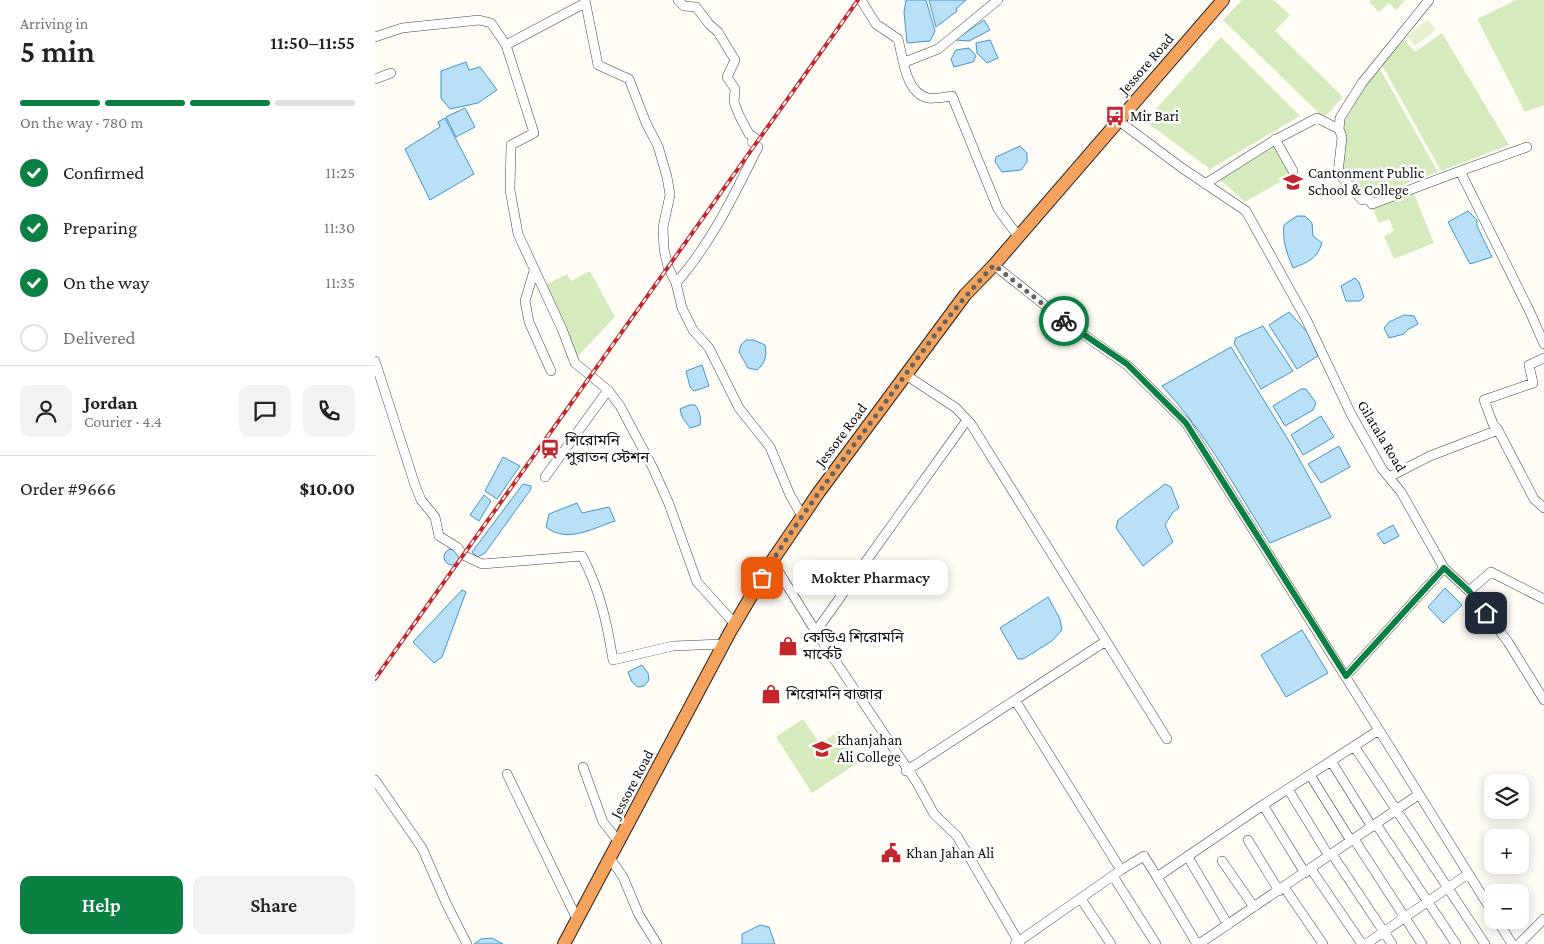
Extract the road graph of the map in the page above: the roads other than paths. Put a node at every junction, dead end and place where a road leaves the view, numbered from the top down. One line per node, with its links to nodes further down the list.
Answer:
1 (678, 0): 22 (street)
2 (861, 0): 9 (street)
3 (998, 0): 9 (street)
4 (1223, 0): 12 (highway, Jessore Road)
5 (1429, 0): 13 (street)
6 (585, 2): 8 (street); 22 (street)
7 (375, 37): 8 (street)
8 (506, 45): 21 (street)
9 (905, 62): 19 (street)
10 (391, 73): 11 (street)
11 (375, 79)
12 (1119, 120): 18 (street, Gilatala Road); 19 (highway, Jessore Road)
13 (1339, 129): 14 (street); 16 (street)
14 (1275, 140): 17 (street); 18 (street)
15 (1527, 147): 16 (street)
16 (1460, 171): 23 (street)
17 (1293, 172)
18 (1205, 184): 32 (street, Gilatala Road)
19 (1019, 236): 20 (highway, Jessore Road)
20 (994, 265): 27 (highway, Jessore Road); 43 (street)
21 (534, 271): 26 (street); 28 (street)
22 (677, 283): 34 (street)
23 (1544, 344)
24 (1544, 358): 30 (street)
25 (375, 361): 42 (street)
26 (551, 371)
27 (906, 375): 29 (street); 34 (highway, Jessore Road)
28 (608, 390): 31 (street); 39 (street)
29 (967, 420): 40 (street); 41 (street)
30 (1497, 430): 32 (street); 33 (street)
31 (545, 477)
32 (1389, 477): 36 (street, Gilatala Road)
33 (1544, 508)
34 (803, 516): 35 (highway, Jessore Road)
35 (771, 562): 39 (highway, Jessore Road); 40 (street)
36 (1444, 568): 37 (street, Gilatala Road); 43 (street)
37 (1469, 591): 38 (street); 45 (street, Gilatala Road)
38 (1544, 599)
39 (735, 623): 42 (highway, Jessore Road)
40 (815, 633): 51 (street)
41 (1106, 640): 44 (street); 47 (street)
42 (723, 644): 62 (highway, Jessore Road)
43 (1346, 676): 46 (street)
44 (1015, 700): 51 (street); 67 (street)
45 (1544, 700)
46 (1379, 730): 48 (street); 56 (street)
47 (1167, 739)
48 (1354, 746): 49 (street); 58 (street)
49 (1331, 761): 53 (street); 59 (street)
50 (583, 767): 62 (street)
51 (907, 770): 84 (street)
52 (507, 774): 80 (street)
53 (1310, 775): 55 (street); 61 (street)
54 (375, 780): 85 (street)
55 (1288, 789): 57 (street); 63 (street)
56 (1418, 795): 58 (street); 69 (street)
57 (1263, 805): 65 (street); 68 (street)
58 (1396, 810): 59 (street); 72 (street)
59 (1374, 826): 61 (street); 76 (street)
60 (1248, 840): 73 (street)
61 (1353, 840): 63 (street); 78 (street)
62 (619, 842): 64 (highway, Jessore Road)
63 (1331, 855): 68 (street); 83 (street)
64 (610, 858): 80 (highway, Jessore Road); 87 (street)
65 (1188, 858): 71 (street); 81 (street)
66 (1222, 861): 77 (street)
67 (1121, 870): 70 (street); 71 (street)
68 (1308, 871): 73 (street); 92 (street)
69 (1468, 874): 72 (street); 75 (street)
70 (1113, 876): 74 (street); 89 (street)
71 (1157, 877): 90 (street)
72 (1449, 888): 76 (street); 97 (street)
73 (1282, 889): 77 (street); 91 (street)
74 (1081, 899): 84 (street); 88 (street)
75 (1484, 899)
76 (1428, 903): 78 (street); 96 (street)
77 (1254, 907): 81 (street)
78 (1405, 918): 83 (street); 95 (street)
79 (1544, 919): 99 (street)
80 (577, 920): 86 (highway, Jessore Road)
81 (1228, 925): 90 (street)
82 (1503, 929): 98 (street)
83 (1384, 932): 93 (street); 94 (street)
84 (1017, 943)
85 (467, 944)
86 (564, 944)
87 (657, 944)
88 (1111, 944)
89 (1155, 944)
90 (1198, 944)
91 (1323, 944)
92 (1361, 944)
93 (1367, 944)
94 (1392, 944)
95 (1422, 944)
96 (1456, 944)
97 (1485, 944)
98 (1512, 944)
99 (1519, 944)

